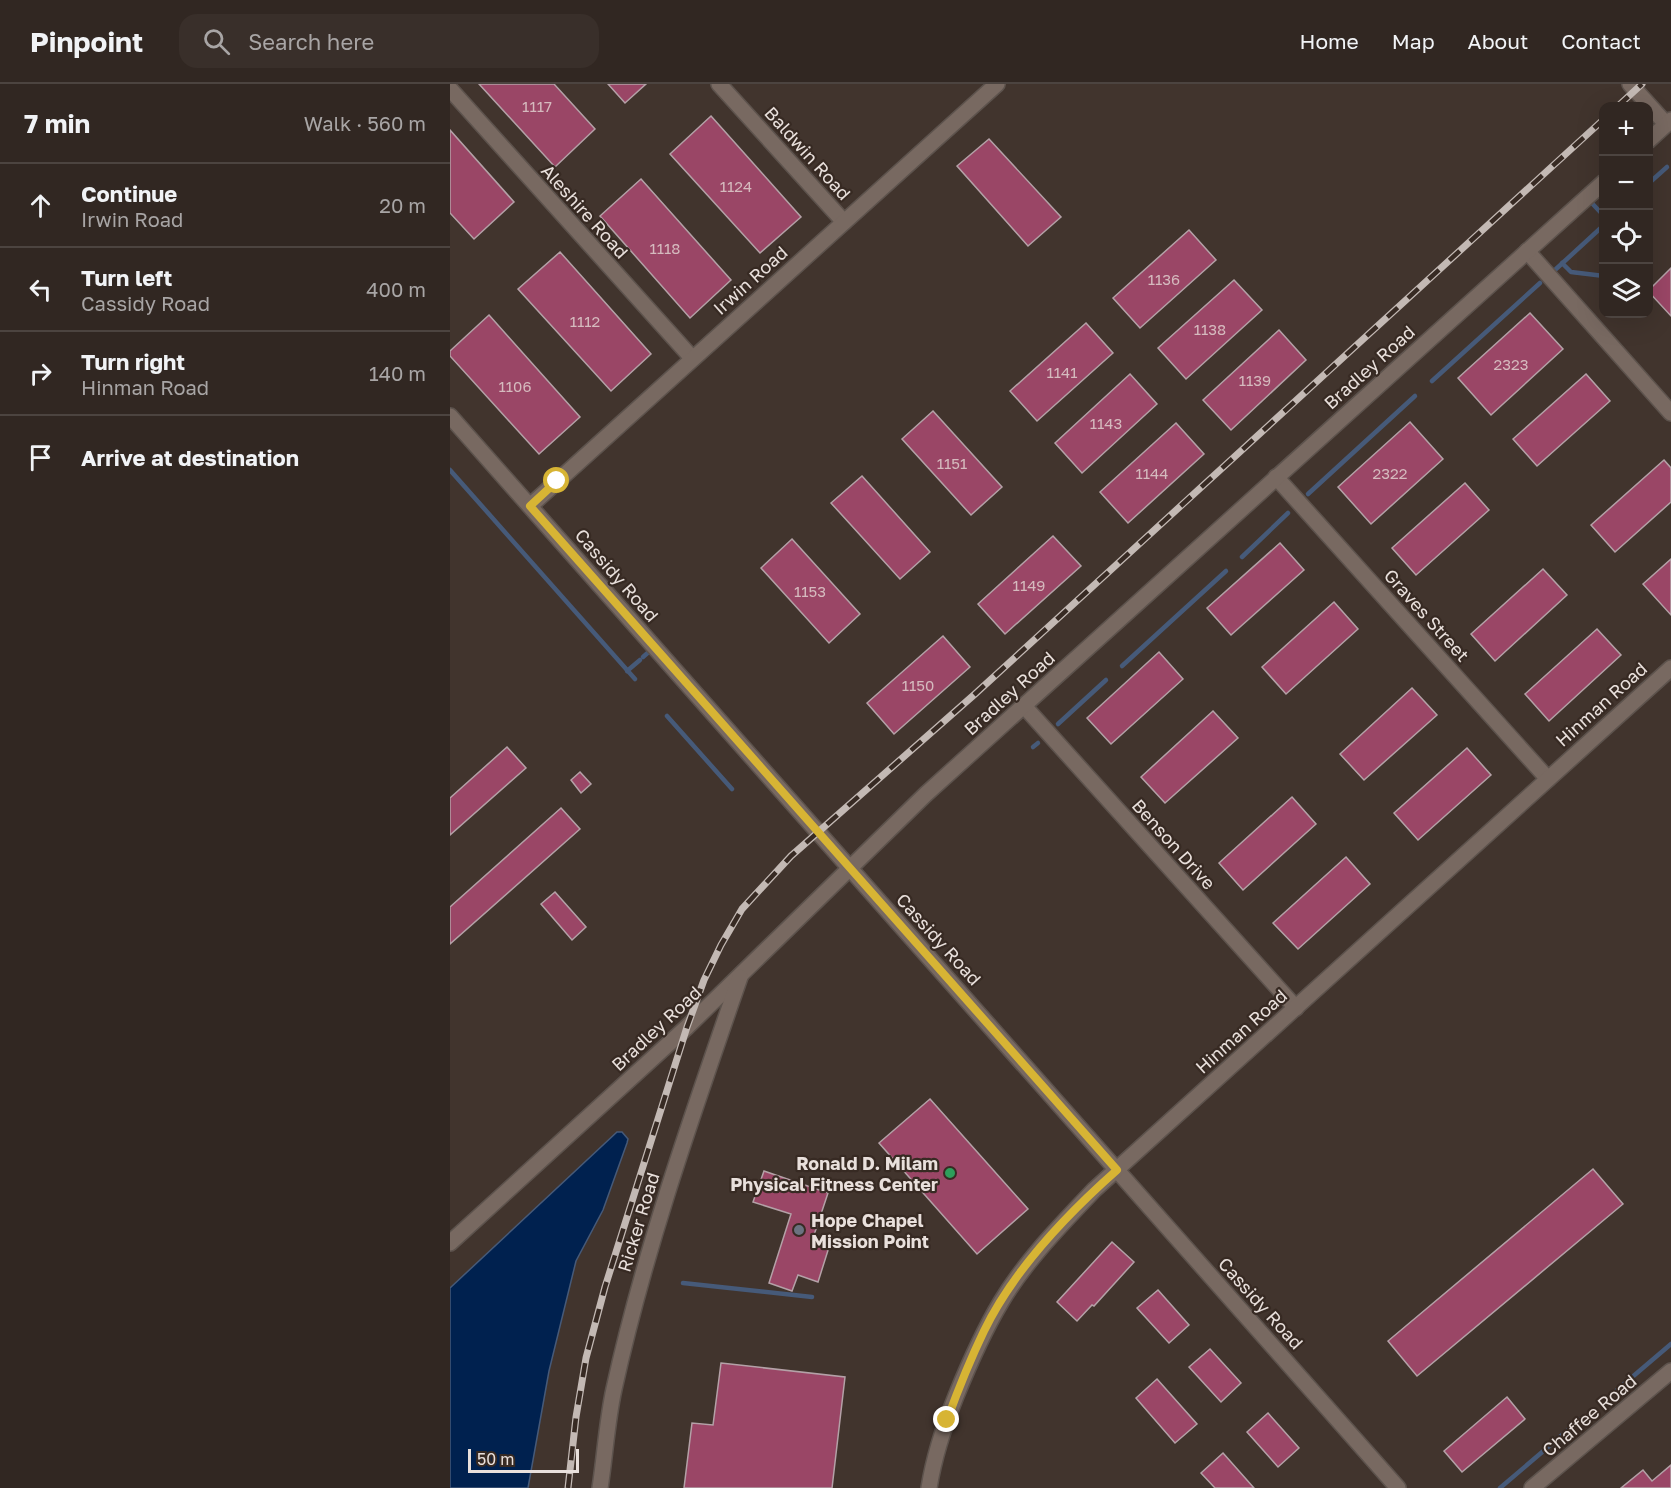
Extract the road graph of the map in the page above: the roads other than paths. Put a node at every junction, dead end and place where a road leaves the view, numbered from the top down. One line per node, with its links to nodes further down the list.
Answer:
1 (719, 84): 8 (street, Baldwin Road)
2 (997, 84): 8 (street, Irwin Road)
3 (1630, 84): 5 (street)
4 (450, 89): 10 (street, Aleshire Road)
5 (1669, 122): 6 (street)
6 (1653, 136)
7 (1599, 186): 9 (street, Bradley Road)
8 (844, 222): 10 (street, Irwin Road)
9 (1527, 251): 11 (street); 13 (street, Bradley Road)
10 (692, 358): 14 (street, Irwin Road)
11 (1671, 413)
12 (450, 416): 14 (street, Cassidy Road)
13 (1276, 477): 16 (street, Bradley Road); 17 (street, Graves Street)
14 (530, 506): 18 (street, Cassidy Road)
15 (1671, 668): 17 (street, Hinman Road)
16 (1024, 706): 18 (street, Bradley Road); 20 (street, Benson Drive)
17 (1548, 779): 20 (street, Hinman Road)
18 (850, 868): 19 (street, Bradley Road); 21 (street, Cassidy Road)
19 (741, 974): 22 (street, Bradley Road); 24 (street, Ricker Road)
20 (1296, 1008): 21 (street, Hinman Road)
21 (1117, 1170): 25 (street, Hinman Road); 26 (street, Cassidy Road)
22 (450, 1243)
23 (1671, 1371): 27 (street, Chaffee Road)
24 (600, 1488)
25 (929, 1488)
26 (1398, 1488)
27 (1532, 1488)

